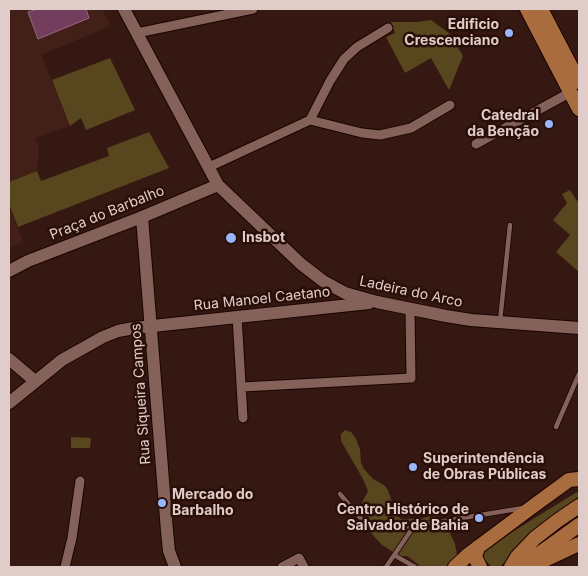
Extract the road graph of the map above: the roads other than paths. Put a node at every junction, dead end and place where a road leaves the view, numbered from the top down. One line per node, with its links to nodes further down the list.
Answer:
1 (124, 9): 6 (main road, Ladeira do Arco)
2 (253, 9): 6 (street)
3 (527, 9): 7 (main road)
4 (544, 10): 7 (main road)
5 (388, 28): 10 (street)
6 (137, 33): 12 (main road, Ladeira do Arco)
7 (575, 87): 9 (main road); 11 (street)
8 (450, 105): 10 (street)
9 (579, 109)
10 (310, 120): 12 (street)
11 (476, 144)
12 (208, 167): 13 (main road, Ladeira do Arco)
13 (218, 185): 14 (main road, Praça do Barbalho); 17 (main road, Ladeira do Arco)
14 (142, 217): 16 (main road, Praça do Barbalho); 23 (main road, Rua Siqueira Campos)
15 (510, 225): 22 (lane)
16 (9, 271)
17 (323, 281): 18 (main road, Ladeira do Arco); 19 (main road)
18 (377, 302): 19 (main road, Rua Manoel Caetano); 20 (main road, Ladeira do Arco)
19 (323, 307): 21 (main road, Rua Manoel Caetano)
20 (410, 309): 22 (main road, Ladeira do Arco); 28 (street)
21 (237, 316): 23 (main road, Rua Manoel Caetano); 28 (street)
22 (500, 322): 24 (main road, Ladeira do Arco)
23 (151, 326): 27 (main road, Rua Manoel Caetano); 43 (main road, Rua Siqueira Campos)
24 (579, 328)
25 (9, 359): 27 (main road)
26 (579, 374): 31 (lane)
27 (35, 381): 29 (main road, Rua Manoel Caetano)
28 (242, 387): 30 (street)
29 (9, 403)
30 (243, 418)
31 (556, 427)
32 (576, 477): 36 (main road)
33 (80, 480): 42 (street)
34 (340, 494): 38 (lane)
35 (579, 506): 50 (main road)
36 (532, 507): 38 (lane); 40 (main road)
37 (579, 525): 51 (main road)
38 (414, 526): 41 (lane)
39 (579, 544): 52 (main road)
40 (478, 547): 48 (main road); 49 (main road)
41 (394, 555): 46 (lane); 47 (lane)
42 (65, 567)
43 (175, 567)
44 (282, 567): 45 (street)
45 (304, 567)
46 (386, 567)
47 (414, 567)
48 (455, 567)
49 (480, 567)
50 (511, 567)
51 (521, 567)
52 (529, 567)

